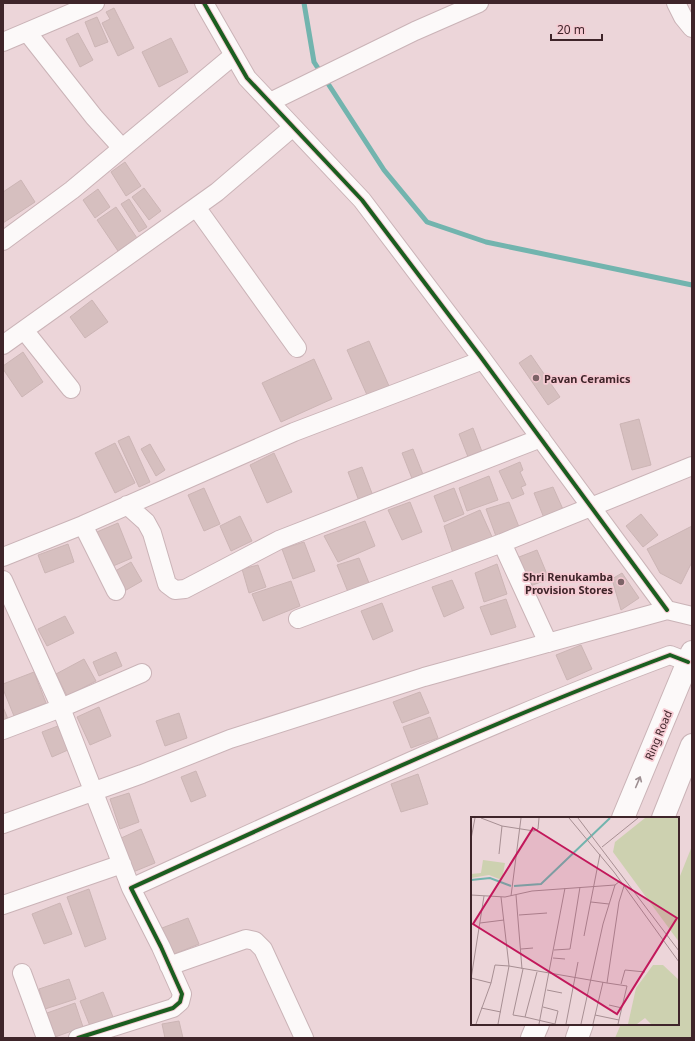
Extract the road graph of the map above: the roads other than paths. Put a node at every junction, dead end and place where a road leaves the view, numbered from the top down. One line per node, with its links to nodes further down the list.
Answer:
1 (95, 3): 6 (street)
2 (204, 3): 8 (street)
3 (479, 3): 9 (street)
4 (676, 3): 5 (street)
5 (692, 28)
6 (27, 32): 7 (street); 11 (street)
7 (3, 42)
8 (234, 55): 9 (street); 11 (street)
9 (270, 102): 10 (street)
10 (293, 127): 12 (street); 17 (street)
11 (122, 148): 13 (street)
12 (196, 208): 14 (street); 16 (street)
13 (3, 241)
14 (24, 330): 15 (street); 18 (street)
15 (3, 345)
16 (297, 348)
17 (483, 360): 19 (street); 21 (street)
18 (71, 389)
19 (541, 438): 21 (street); 22 (street)
20 (692, 466): 22 (street)
21 (127, 505): 23 (street)
22 (591, 507): 24 (street); 28 (street)
23 (83, 525): 25 (street); 27 (street)
24 (502, 543): 30 (street); 31 (street)
25 (3, 557)
26 (3, 580): 34 (street)
27 (116, 590)
28 (667, 610): 29 (street); 31 (street)
29 (692, 616)
30 (298, 619)
31 (548, 643): 37 (street)
32 (690, 657): 38 (main road, Ring Road, one-way to 32); 42 (street)
33 (142, 673): 34 (street)
34 (61, 708): 35 (street); 37 (street)
35 (3, 730)
36 (692, 745): 39 (main road)
37 (93, 792): 40 (street); 41 (street)
38 (623, 817)
39 (663, 817)
40 (3, 824)
41 (122, 864): 42 (street); 43 (street)
42 (132, 888): 44 (street)
43 (3, 905)
44 (169, 966): 49 (street); 50 (street)
45 (22, 973): 48 (street)
46 (538, 1025): 51 (main road)
47 (582, 1025): 52 (main road)
48 (46, 1038)
49 (78, 1038)
50 (304, 1038)
51 (532, 1038)
52 (577, 1038)

